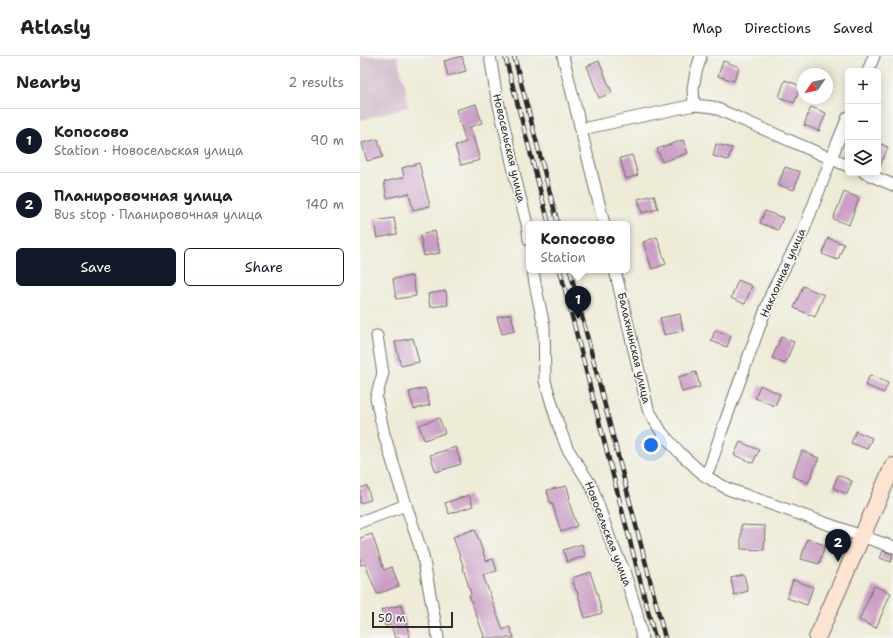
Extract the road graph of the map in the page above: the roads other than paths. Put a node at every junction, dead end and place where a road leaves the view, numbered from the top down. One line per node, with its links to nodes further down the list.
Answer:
1 (490, 56): 13 (street, Новосельская улица)
2 (564, 56): 8 (street)
3 (701, 56): 6 (street)
4 (874, 56): 5 (street)
5 (869, 68)
6 (694, 105): 8 (street); 9 (street)
7 (845, 124): 9 (street, Наклонная улица)
8 (582, 129): 14 (street)
9 (831, 159): 10 (street); 19 (street, Наклонная улица)
10 (845, 165)
11 (872, 176): 12 (street)
12 (893, 185)
13 (526, 221)
14 (603, 221)
15 (533, 273): 25 (street, Новосельская улица)
16 (616, 273): 19 (street, Балахнинская улица)
17 (377, 336): 20 (street)
18 (893, 466): 22 (main road)
19 (704, 475): 22 (street, Балахнинская улица)
20 (406, 505): 21 (street); 24 (street)
21 (360, 522)
22 (862, 536): 23 (street, Балахнинская улица); 26 (main road)
23 (893, 547)
24 (438, 638)
25 (642, 638)
26 (817, 638)

